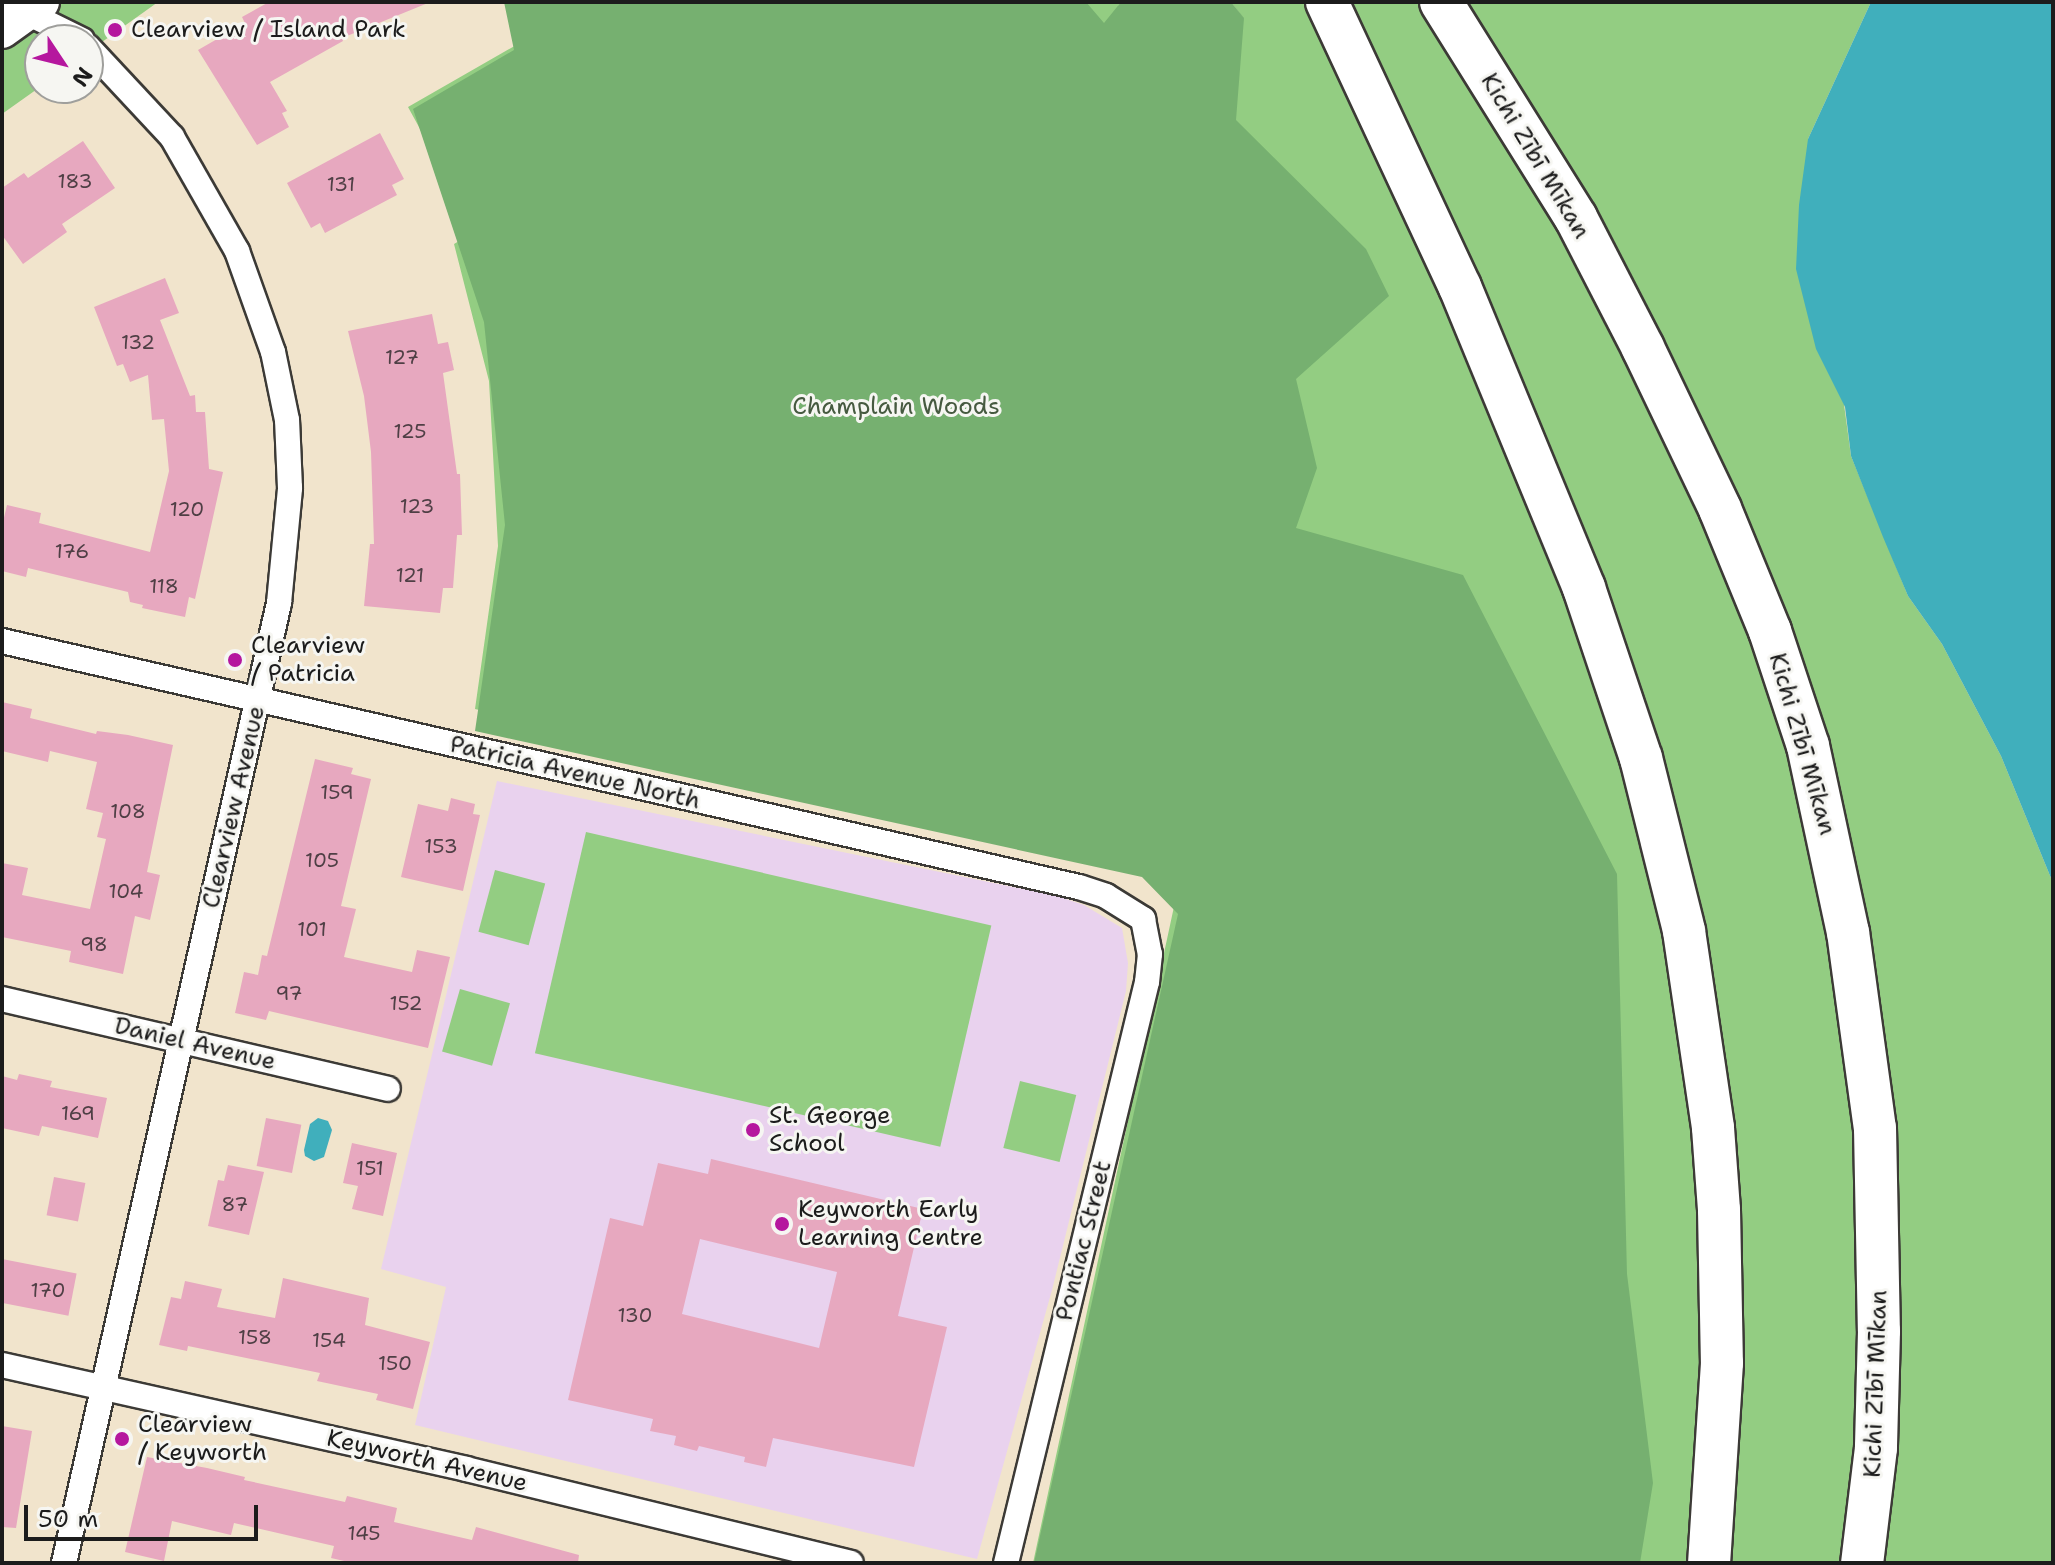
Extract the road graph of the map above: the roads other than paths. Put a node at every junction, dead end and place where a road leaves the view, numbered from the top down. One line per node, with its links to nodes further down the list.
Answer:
1 (1327, 2): 17 (highway)
2 (1441, 2): 18 (highway, Kichi Zībī Mīkan)
3 (18, 12): 4 (street)
4 (45, 24)
5 (104, 64): 7 (street, Clearview Avenue)
6 (2, 641): 7 (street, Patricia Avenue North)
7 (257, 702): 8 (street, Patricia Avenue North); 10 (street, Clearview Avenue)
8 (1143, 919): 16 (street, Pontiac Street)
9 (2, 999): 10 (street, Daniel Avenue)
10 (181, 1041): 11 (street, Daniel Avenue); 13 (street, Clearview Avenue)
11 (388, 1089)
12 (2, 1365): 13 (street, Keyworth Avenue)
13 (103, 1389): 14 (street, Clearview Avenue); 15 (street, Keyworth Avenue)
14 (64, 1563)
15 (851, 1563)
16 (1006, 1563)
17 (1709, 1563)
18 (1862, 1563)

